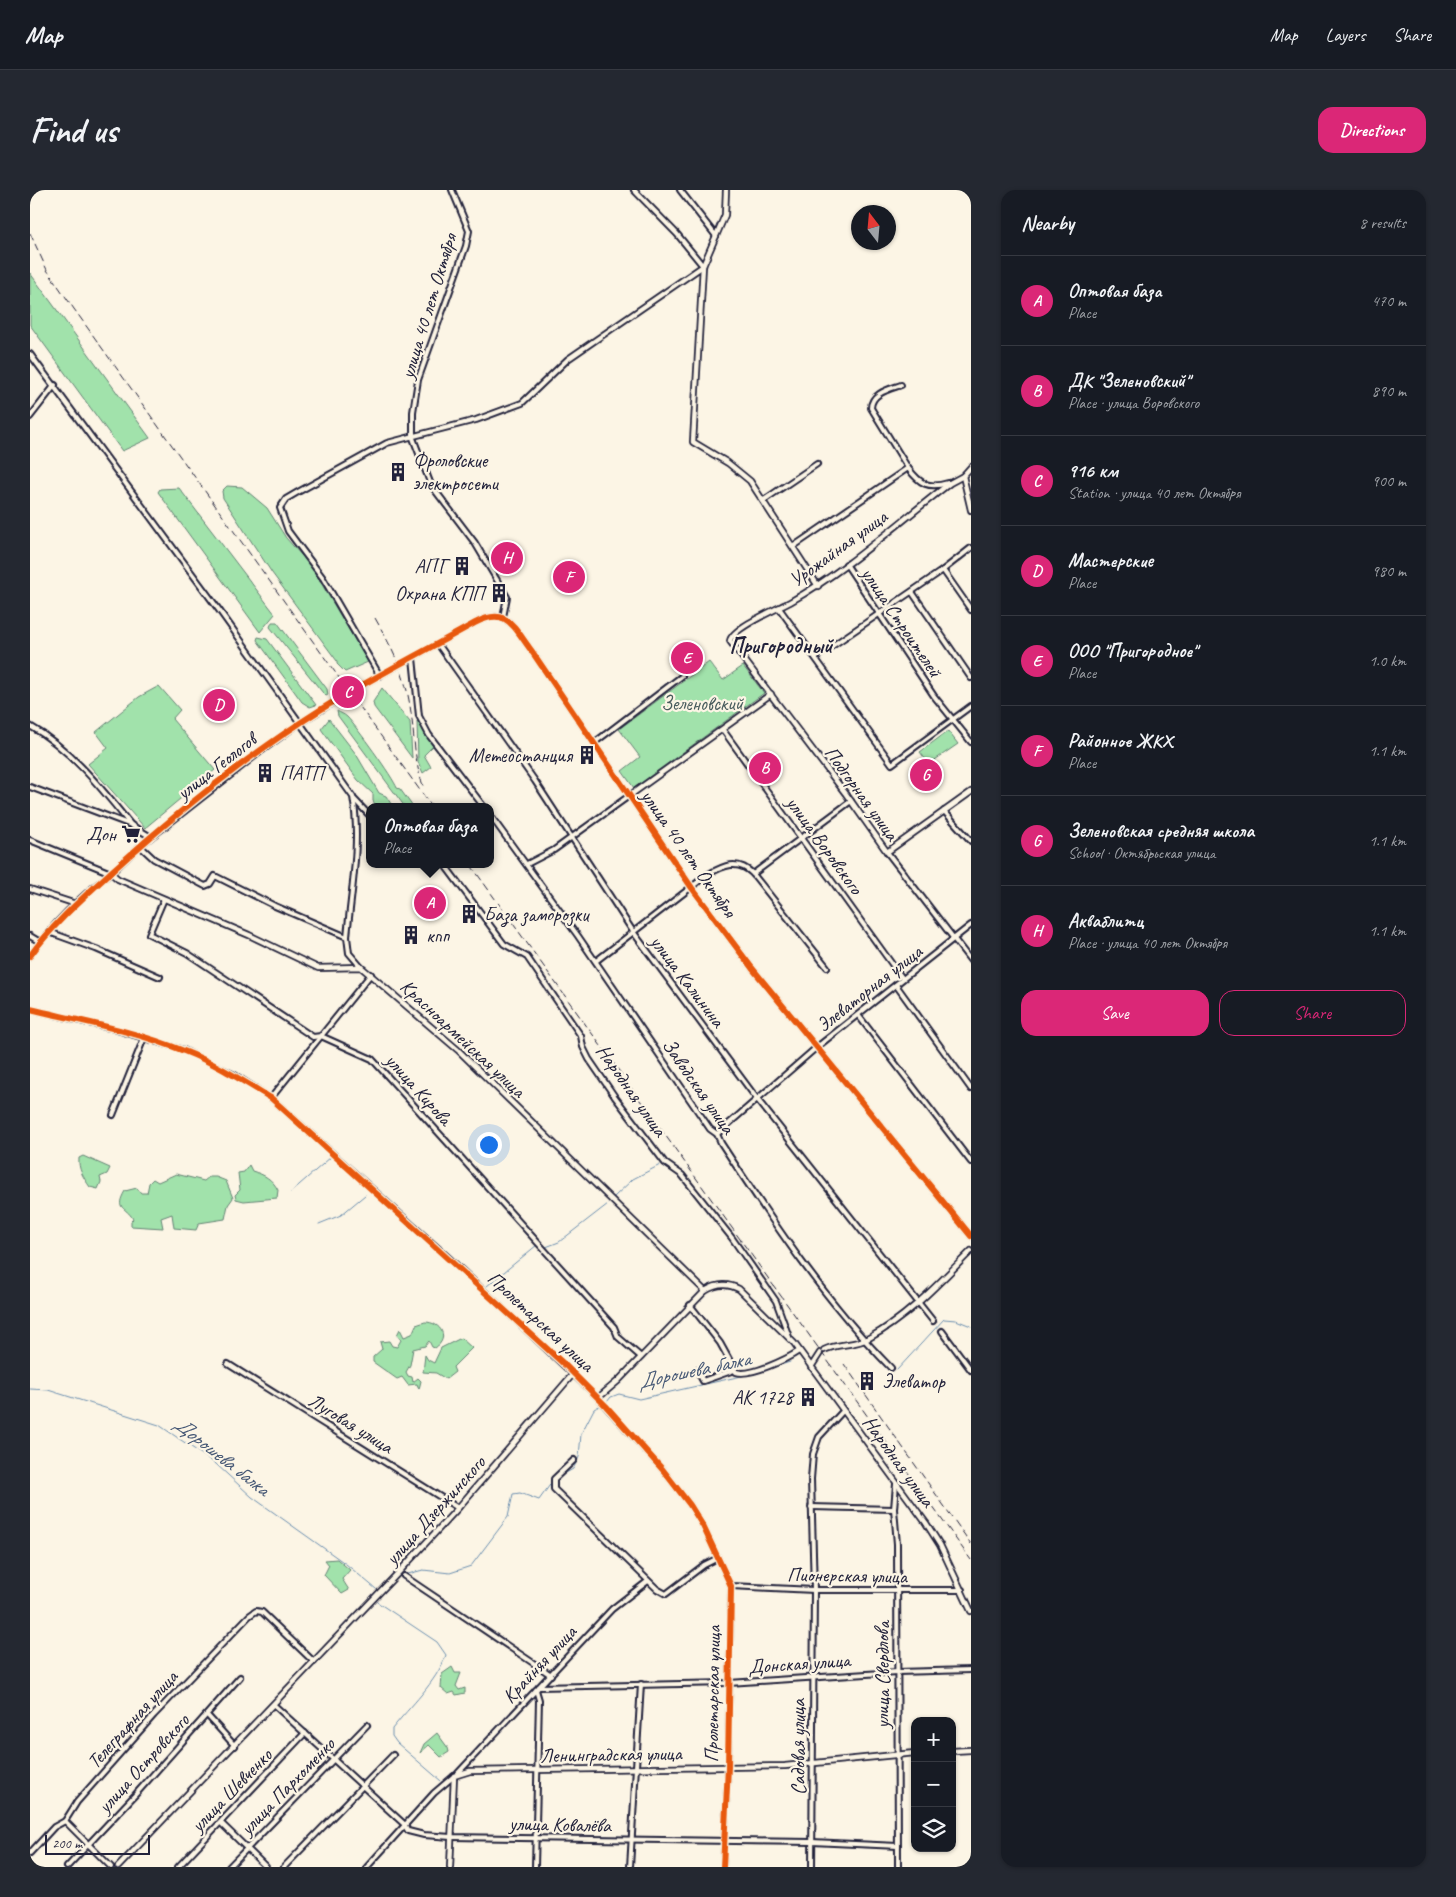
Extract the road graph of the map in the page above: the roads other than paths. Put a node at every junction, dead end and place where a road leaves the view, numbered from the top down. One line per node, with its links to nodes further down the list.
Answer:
1 (452, 190): 11 (street, улица 40 лет Октября)
2 (634, 190): 6 (street)
3 (680, 190): 5 (street)
4 (726, 190): 5 (street)
5 (716, 236): 6 (street)
6 (703, 266): 11 (street); 17 (street)
7 (30, 354): 8 (street)
8 (55, 385): 10 (street); 39 (street)
9 (901, 385): 13 (street)
10 (30, 417)
11 (413, 438): 28 (street, улица 40 лет Октября); 33 (street)
12 (817, 464): 17 (street)
13 (908, 468): 16 (street); 19 (street)
14 (971, 468): 15 (street, Урожайная улица)
15 (963, 476): 16 (street, Урожайная улица); 18 (street)
16 (950, 483): 21 (street, Урожайная улица)
17 (764, 500): 19 (street)
18 (971, 510)
19 (794, 546): 23 (street)
20 (971, 548): 22 (street)
21 (846, 564): 23 (street, Урожайная улица); 27 (street, улица Строителей)
22 (943, 570): 24 (street); 26 (street)
23 (818, 586): 25 (street, Урожайная улица)
24 (912, 592): 27 (street); 35 (street)
25 (779, 608): 29 (street, Урожайная улица); 31 (street)
26 (971, 610)
27 (878, 614): 31 (street); 38 (street, улица Строителей)
28 (503, 617): 30 (street); 43 (street, улица 40 лет Октября)
29 (730, 641): 36 (street, Подгорная улица)
30 (438, 644): 32 (street); 55 (street, улица Калинина)
31 (816, 657): 38 (street)
32 (413, 658): 33 (street); 49 (street)
33 (380, 676): 39 (street, улица Геологов)
34 (682, 676): 43 (street)
35 (971, 678)
36 (771, 694): 41 (street, улица 40 лет Октября); 48 (street, Подгорная улица)
37 (971, 706): 38 (street)
38 (953, 720): 42 (street, улица Строителей)
39 (300, 723): 47 (street); 54 (street, улица Геологов)
40 (30, 726): 53 (street)
41 (723, 730): 46 (street, улица 40 лет Октября); 56 (street, улица Воровского)
42 (971, 742)
43 (594, 743): 46 (street, улица 40 лет Октября)
44 (30, 787): 53 (street)
45 (971, 792): 50 (street)
46 (629, 796): 55 (street); 65 (street, улица 40 лет Октября)
47 (353, 797): 51 (street); 73 (street)
48 (851, 801): 56 (street); 60 (street, Подгорная улица)
49 (481, 803)
50 (944, 811): 58 (street); 60 (street)
51 (366, 812)
52 (494, 820): 61 (street, Заводская улица)
53 (131, 825): 54 (street)
54 (151, 837): 59 (street, улица Геологов)
55 (572, 838): 61 (street); 71 (street, улица Калинина)
56 (800, 838): 64 (street); 83 (street, улица Воровского)
57 (30, 840): 63 (street)
58 (971, 841)
59 (140, 846): 63 (street, улица Геологов); 73 (street)
60 (887, 852): 74 (street, Подгорная улица)
61 (527, 864): 77 (street, Заводская улица)
62 (447, 868): 103 (street, Народная улица)
63 (111, 873): 67 (street); 68 (street)
64 (753, 874): 65 (street); 80 (street)
65 (692, 888): 71 (street); 89 (street, улица 40 лет Октября)
66 (30, 889): 68 (street)
67 (164, 900): 79 (street); 87 (street, улица Кирова)
68 (76, 904): 70 (street)
69 (971, 925): 74 (street, Элеваторная улица)
70 (49, 932): 75 (street); 82 (street)
71 (634, 932): 77 (street); 92 (street, улица Калинина)
72 (30, 936): 75 (street)
73 (347, 937): 79 (street)
74 (954, 940): 78 (street, Подгорная улица); 83 (street, Элеваторная улица)
75 (40, 942): 76 (street)
76 (30, 956)
77 (596, 961): 94 (street, Заводская улица)
78 (971, 961)
79 (361, 967): 81 (street, Красноармейская улица)
80 (827, 967)
81 (371, 974): 87 (street); 98 (street, Красноармейская улица)
82 (160, 977)
83 (902, 978): 84 (street, Элеваторная улица)
84 (896, 985): 86 (street, Элеваторная улица); 90 (street)
85 (30, 1010): 88 (street, Пролетарская улица)
86 (858, 1015): 89 (street, Элеваторная улица); 95 (street)
87 (321, 1036): 91 (street); 106 (street, улица Кирова)
88 (144, 1038): 91 (street, Пролетарская улица); 93 (street)
89 (817, 1047): 92 (street, Элеваторная улица); 96 (street, улица 40 лет Октября)
90 (971, 1089)
91 (271, 1098): 114 (street, Пролетарская улица)
92 (758, 1099): 94 (street, Элеваторная улица); 99 (street, улица Калинина)
93 (113, 1116)
94 (717, 1134): 104 (street, Заводская улица)
95 (971, 1162)
96 (971, 1236)
97 (971, 1251): 99 (street)
98 (705, 1291): 100 (street); 103 (street, Народная улица)
99 (918, 1302): 101 (street, улица Калинина); 104 (street)
100 (690, 1305): 106 (street); 112 (street)
101 (934, 1321)
102 (942, 1331): 108 (street)
103 (789, 1338): 105 (street, Народная улица)
104 (866, 1340): 109 (street); 110 (street, Заводская улица)
105 (799, 1351): 109 (street, Народная улица); 112 (street)
106 (641, 1357): 115 (street)
107 (228, 1364): 120 (street, Луговая улица)
108 (969, 1364): 113 (street)
109 (811, 1367): 116 (street, Народная улица)
110 (891, 1368)
111 (697, 1370): 112 (street)
112 (734, 1370)
113 (971, 1370)
114 (573, 1374): 115 (street, Пролетарская улица); 120 (street, улица Дзержинского)
115 (598, 1398): 122 (street, Пролетарская улица)
116 (843, 1411): 118 (street, Народная улица); 119 (street, Садовая улица)
117 (574, 1460): 124 (street)
118 (896, 1484): 121 (street, улица Свердлова); 127 (street, Народная улица)
119 (811, 1507): 121 (street); 126 (street, Садовая улица)
120 (458, 1508): 130 (street, улица Дзержинского)
121 (894, 1509): 128 (street, улица Свердлова)
122 (718, 1558): 124 (street); 125 (street, Пролетарская улица)
123 (404, 1576): 133 (street)
124 (648, 1581): 133 (street, Крайняя улица)
125 (731, 1586): 126 (street, Пионерская улица); 136 (street, Пролетарская улица)
126 (814, 1590): 128 (street, Пионерская улица); 135 (street, Садовая улица)
127 (962, 1590): 128 (street, Пионерская улица); 129 (street, Народная улица)
128 (897, 1591): 132 (street, улица Свердлова)
129 (971, 1611)
130 (314, 1662): 139 (street, улица Дзержинского); 156 (street, Телеграфная улица)
131 (971, 1670): 132 (street, Донская улица)
132 (897, 1672): 135 (street, Донская улица); 148 (street, улица Свердлова)
133 (551, 1675): 138 (street, Крайняя улица)
134 (240, 1677): 140 (street, улица Островского)
135 (814, 1679): 136 (street, Донская улица); 150 (street, Садовая улица)
136 (729, 1683): 137 (street, Донская улица); 151 (street, Пролетарская улица)
137 (641, 1684): 138 (street, Донская улица); 152 (street)
138 (538, 1689): 153 (street); 154 (street, Крайняя улица)
139 (274, 1705): 142 (street, улица Ковалёва); 143 (street, улица Дзержинского)
140 (207, 1715): 143 (street); 164 (street, улица Островского)
141 (367, 1725): 149 (street, улица Пархоменко)
142 (305, 1733): 149 (street, улица Ковалёва); 157 (street, улица Шевченко)
143 (235, 1746): 170 (street, улица Дзержинского)
144 (971, 1750): 145 (street)
145 (956, 1751)
146 (911, 1754): 148 (street, Ленинградская улица)
147 (394, 1755): 155 (street)
148 (898, 1755): 150 (street, Ленинградская улица); 165 (street, улица Свердлова)
149 (334, 1759): 155 (street, улица Ковалёва); 166 (street, улица Пархоменко)
150 (814, 1763): 151 (street, Ленинградская улица); 163 (street, Садовая улица)
151 (728, 1767): 152 (street, Ленинградская улица); 162 (street, Пролетарская улица)
152 (635, 1768): 153 (street, Ленинградская улица); 161 (street)
153 (536, 1771): 154 (street, Ленинградская улица); 160 (street)
154 (456, 1775): 158 (street, Крайняя улица); 159 (street)
155 (363, 1786): 158 (street, улица Ковалёва); 174 (street)
156 (64, 1821): 164 (street); 167 (street, Телеграфная улица)
157 (220, 1822): 166 (street); 171 (street, улица Шевченко)
158 (404, 1824): 159 (street, улица Ковалёва); 175 (street, Крайняя улица)
159 (451, 1837): 160 (street, улица Ковалёва); 176 (street)
160 (535, 1838): 161 (street, улица Ковалёва); 177 (street)
161 (631, 1840): 162 (street, улица Ковалёва); 178 (street)
162 (724, 1842): 163 (street, улица Ковалёва); 179 (street, Пролетарская улица)
163 (812, 1842): 165 (street, улица Ковалёва); 180 (street, Садовая улица)
164 (89, 1845): 168 (street, улица Островского); 169 (street)
165 (898, 1846): 181 (street, улица Свердлова)
166 (247, 1848): 172 (street, улица Пархоменко); 173 (street)
167 (30, 1853)
168 (67, 1867)
169 (111, 1867)
170 (118, 1867)
171 (178, 1867)
172 (229, 1867)
173 (266, 1867)
174 (284, 1867)
175 (366, 1867)
176 (450, 1867)
177 (535, 1867)
178 (630, 1867)
179 (723, 1867)
180 (812, 1867)
181 (898, 1867)

